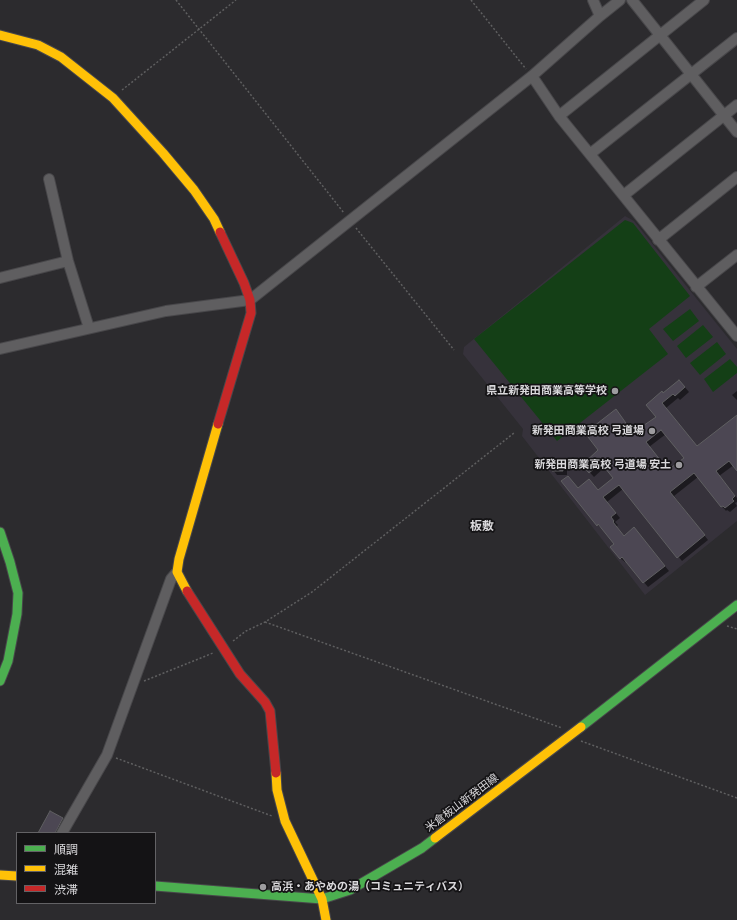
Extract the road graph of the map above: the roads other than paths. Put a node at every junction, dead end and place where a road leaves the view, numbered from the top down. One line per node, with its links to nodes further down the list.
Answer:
1 (593, 0): 5 (street)
2 (620, 0): 5 (street)
3 (632, 0): 7 (street)
4 (704, 0): 7 (street)
5 (600, 16): 10 (street)
6 (0, 35): 24 (street)
7 (660, 35): 9 (street); 13 (street)
8 (737, 38): 9 (street)
9 (691, 74): 12 (street); 15 (street)
10 (532, 76): 13 (street); 24 (street)
11 (737, 105): 12 (street)
12 (724, 115): 14 (street); 18 (street)
13 (559, 116): 15 (street)
14 (737, 132)
15 (590, 154): 18 (street)
16 (737, 177): 19 (street)
17 (49, 179): 21 (street)
18 (624, 195): 19 (street)
19 (658, 240): 23 (street)
20 (737, 255): 23 (street)
21 (68, 261): 22 (street); 25 (street)
22 (0, 278)
23 (696, 287): 26 (street)
24 (250, 300): 25 (street); 29 (street)
25 (89, 328): 27 (street)
26 (737, 336)
27 (0, 349)
28 (0, 532): 31 (street)
29 (177, 572): 32 (street); 36 (street)
30 (737, 605): 36 (street, 米倉板山新発田線)
31 (0, 681)
32 (63, 832)
33 (0, 875): 34 (street)
34 (16, 876)
35 (156, 886): 36 (street, 米倉板山新発田線)
36 (322, 899): 37 (street)
37 (326, 920)

